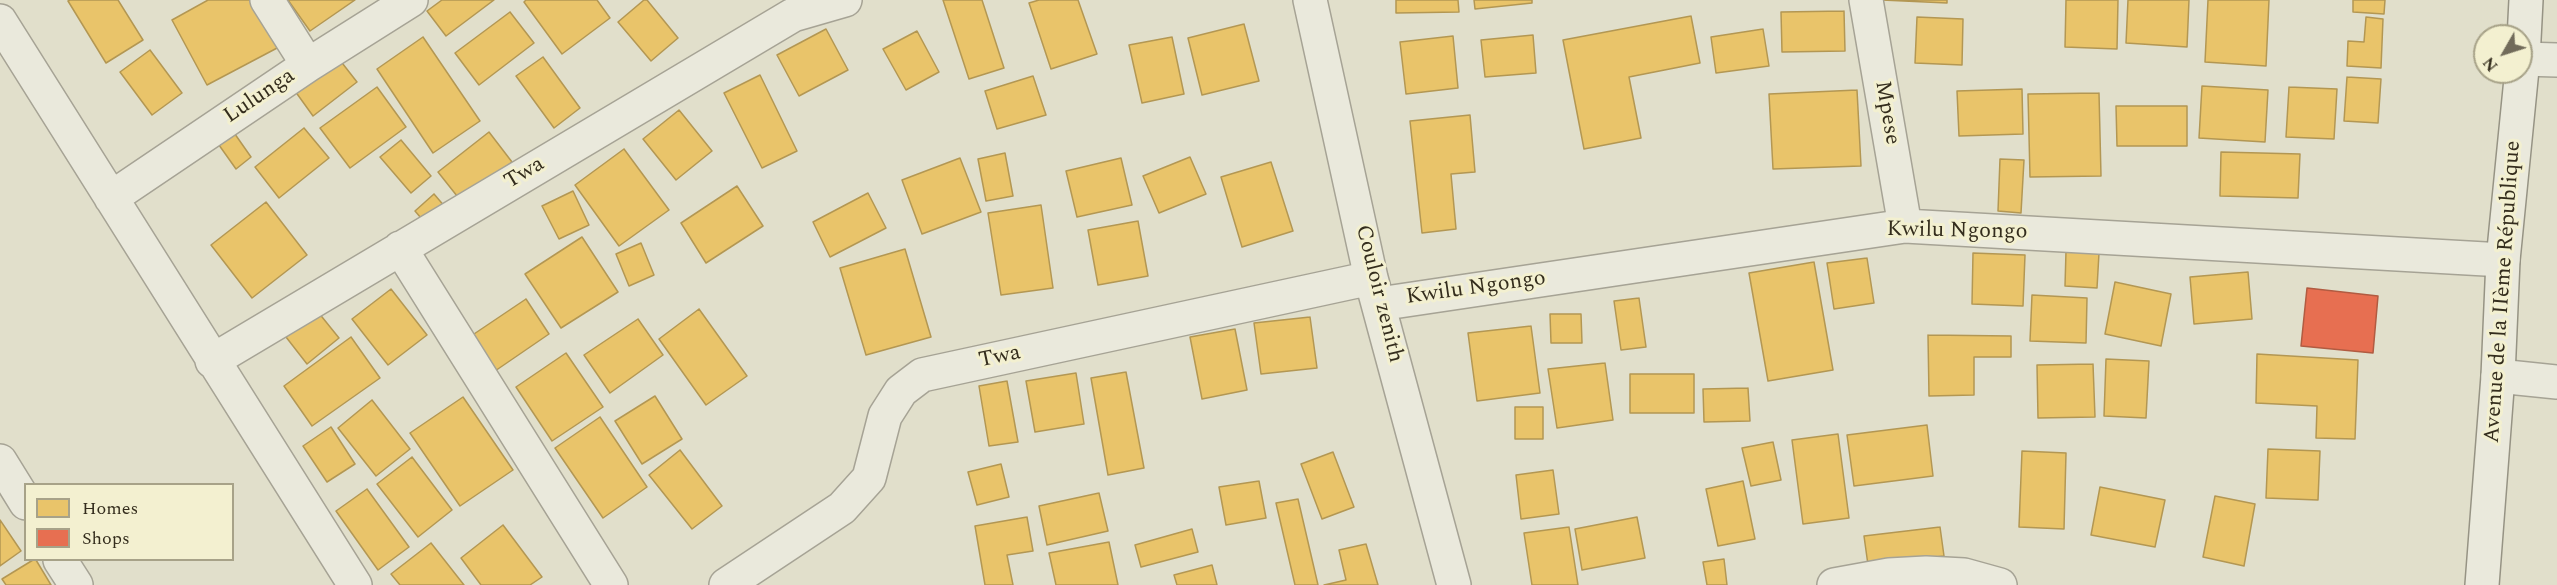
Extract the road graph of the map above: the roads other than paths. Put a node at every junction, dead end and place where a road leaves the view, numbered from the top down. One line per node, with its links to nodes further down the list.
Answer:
1 (267, 0): 12 (street)
2 (411, 0): 12 (street, Lulunga)
3 (845, 0): 7 (street, Twa)
4 (1310, 0): 18 (street, Couloir zenith)
5 (1866, 0): 15 (street, Mpese)
6 (2526, 0): 9 (street, Avenue de la IIème République)
7 (789, 8): 16 (street, Twa)
8 (0, 21): 14 (street)
9 (2525, 24)
10 (2533, 59): 11 (street)
11 (2557, 60)
12 (308, 65): 14 (street, Lulunga)
13 (2521, 84): 17 (street, Avenue de la IIème République)
14 (111, 198): 19 (street)
15 (1905, 226): 17 (street, Kwilu Ngongo); 18 (street, Kwilu Ngongo)
16 (400, 248): 19 (street, Twa); 27 (street)
17 (2504, 260): 20 (street, Avenue de la IIème République)
18 (1375, 291): 28 (street, Twa); 29 (street, Couloir zenith)
19 (212, 361): 26 (street)
20 (2498, 376): 21 (street); 32 (street, Avenue de la IIème République)
21 (2557, 381)
22 (0, 461): 23 (street)
23 (24, 500)
24 (61, 561): 25 (street)
25 (76, 585)
26 (355, 585)
27 (611, 585)
28 (726, 585)
29 (1454, 585)
30 (1834, 585): 31 (street)
31 (2000, 585)
32 (2482, 585)

